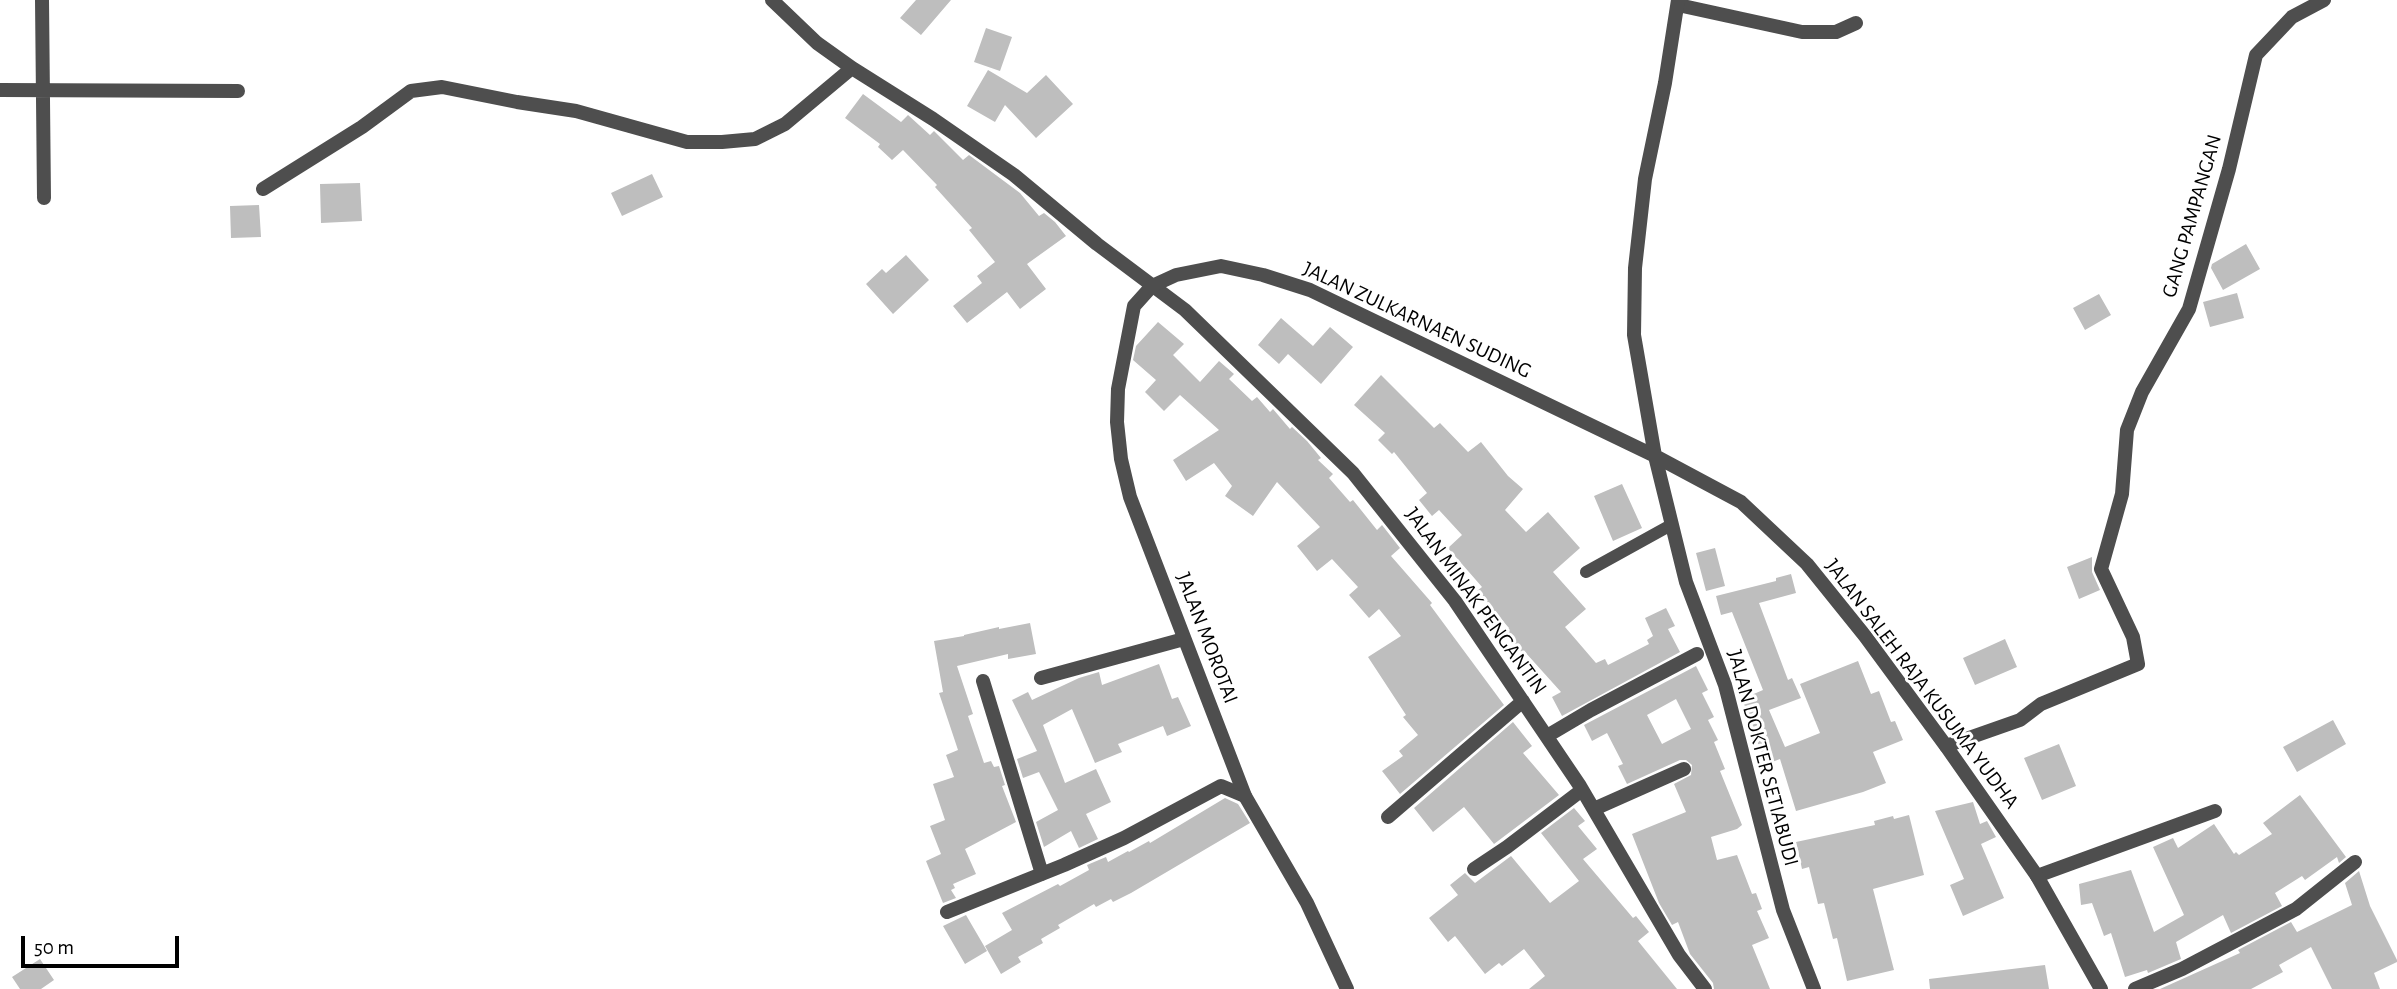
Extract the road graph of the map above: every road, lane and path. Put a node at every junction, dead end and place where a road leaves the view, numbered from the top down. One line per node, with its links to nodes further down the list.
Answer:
1 (42, 0): 7 (street)
2 (772, 0): 6 (street, JALAN MINAK PENGANTIN)
3 (2324, 0): 22 (street, GANG PAMPANGAN)
4 (1678, 3): 5 (street); 13 (street, JALAN DOKTER SETIABUDI)
5 (1856, 23)
6 (852, 68): 10 (street); 12 (street, JALAN MINAK PENGANTIN)
7 (43, 89): 8 (street); 9 (street); 11 (street)
8 (0, 90)
9 (238, 91)
10 (263, 189)
11 (44, 198)
12 (1152, 286): 13 (street, JALAN ZULKARNAEN SUDING); 16 (street, JALAN MOROTAI); 20 (street, JALAN MINAK PENGANTIN)
13 (1655, 456): 14 (street, JALAN DOKTER SETIABUDI); 22 (street, JALAN SALEH RAJA KUSUMA YUDHA)
14 (1671, 525): 15 (lane); 36 (street, JALAN DOKTER SETIABUDI)
15 (1586, 572)
16 (1184, 639): 18 (street); 25 (street, JALAN MOROTAI)
17 (1697, 654): 21 (street)
18 (1041, 678)
19 (983, 681): 31 (street)
20 (1523, 701): 21 (street, JALAN MINAK PENGANTIN); 28 (street)
21 (1547, 736): 24 (street, JALAN MINAK PENGANTIN)
22 (1946, 746): 32 (street, JALAN SALEH RAJA KUSUMA YUDHA)
23 (1684, 769): 26 (street)
24 (1583, 790): 26 (street, JALAN MINAK PENGANTIN); 30 (street)
25 (1245, 796): 31 (street); 34 (street, JALAN MOROTAI)
26 (1594, 809): 35 (street, JALAN MINAK PENGANTIN)
27 (2215, 811): 32 (street)
28 (1388, 817)
29 (2355, 862): 38 (street)
30 (1474, 869)
31 (1042, 874): 33 (street)
32 (2037, 876): 37 (street, JALAN SALEH RAJA KUSUMA YUDHA)
33 (947, 912)
34 (1347, 989)
35 (1705, 989)
36 (1814, 989)
37 (2101, 989)
38 (2135, 989)

